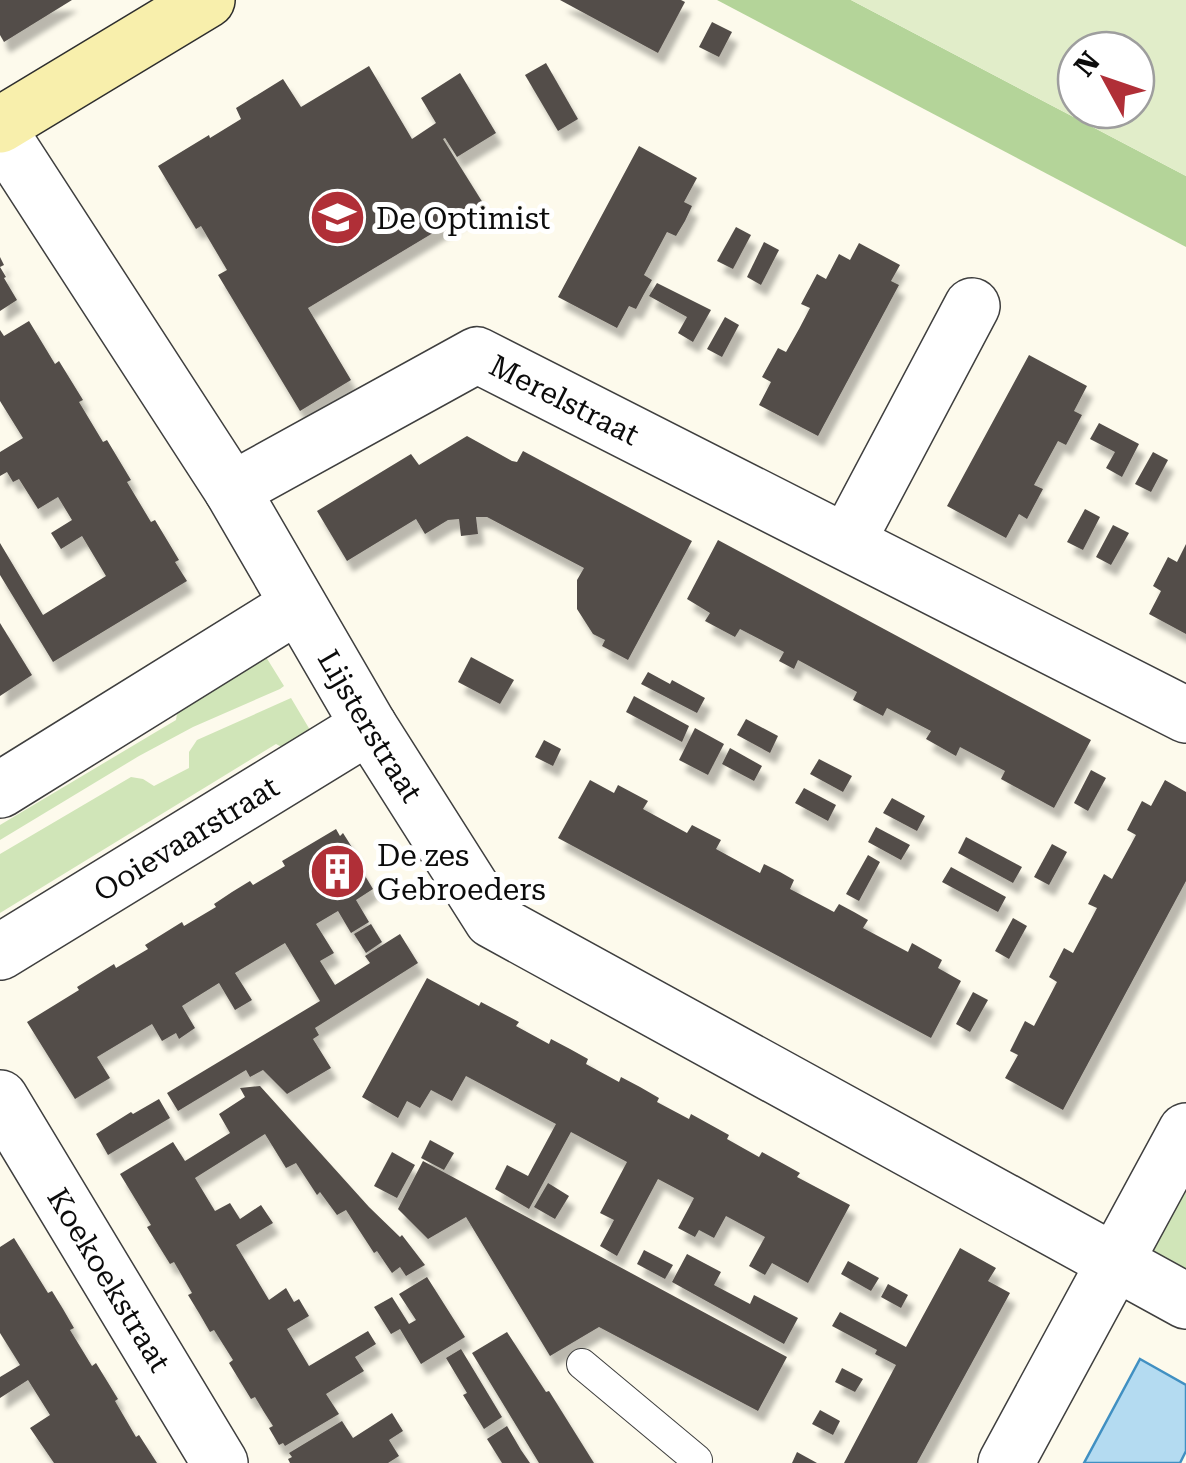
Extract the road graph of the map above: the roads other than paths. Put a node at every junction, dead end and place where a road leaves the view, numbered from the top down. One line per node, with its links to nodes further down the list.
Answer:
1 (208, 0): 2 (street)
2 (146, 22): 3 (street)
3 (0, 128): 5 (street, Lijsterstraat)
4 (972, 306): 6 (street)
5 (232, 490): 6 (street, Merelstraat); 7 (street, Lijsterstraat)
6 (847, 542): 8 (street, Merelstraat)
7 (298, 605): 9 (street, Lijsterstraat); 10 (street)
8 (1186, 715)
9 (368, 726): 11 (street, Ooievaarstraat); 14 (street, Lijsterstraat)
10 (0, 790)
11 (0, 952)
12 (0, 1098): 17 (street, Koekoekstraat)
13 (1186, 1131): 14 (street)
14 (1114, 1262): 15 (street, Lijsterstraat); 19 (street)
15 (1186, 1301)
16 (582, 1364): 18 (lane)
17 (220, 1463)
18 (696, 1463)
19 (1006, 1463)

